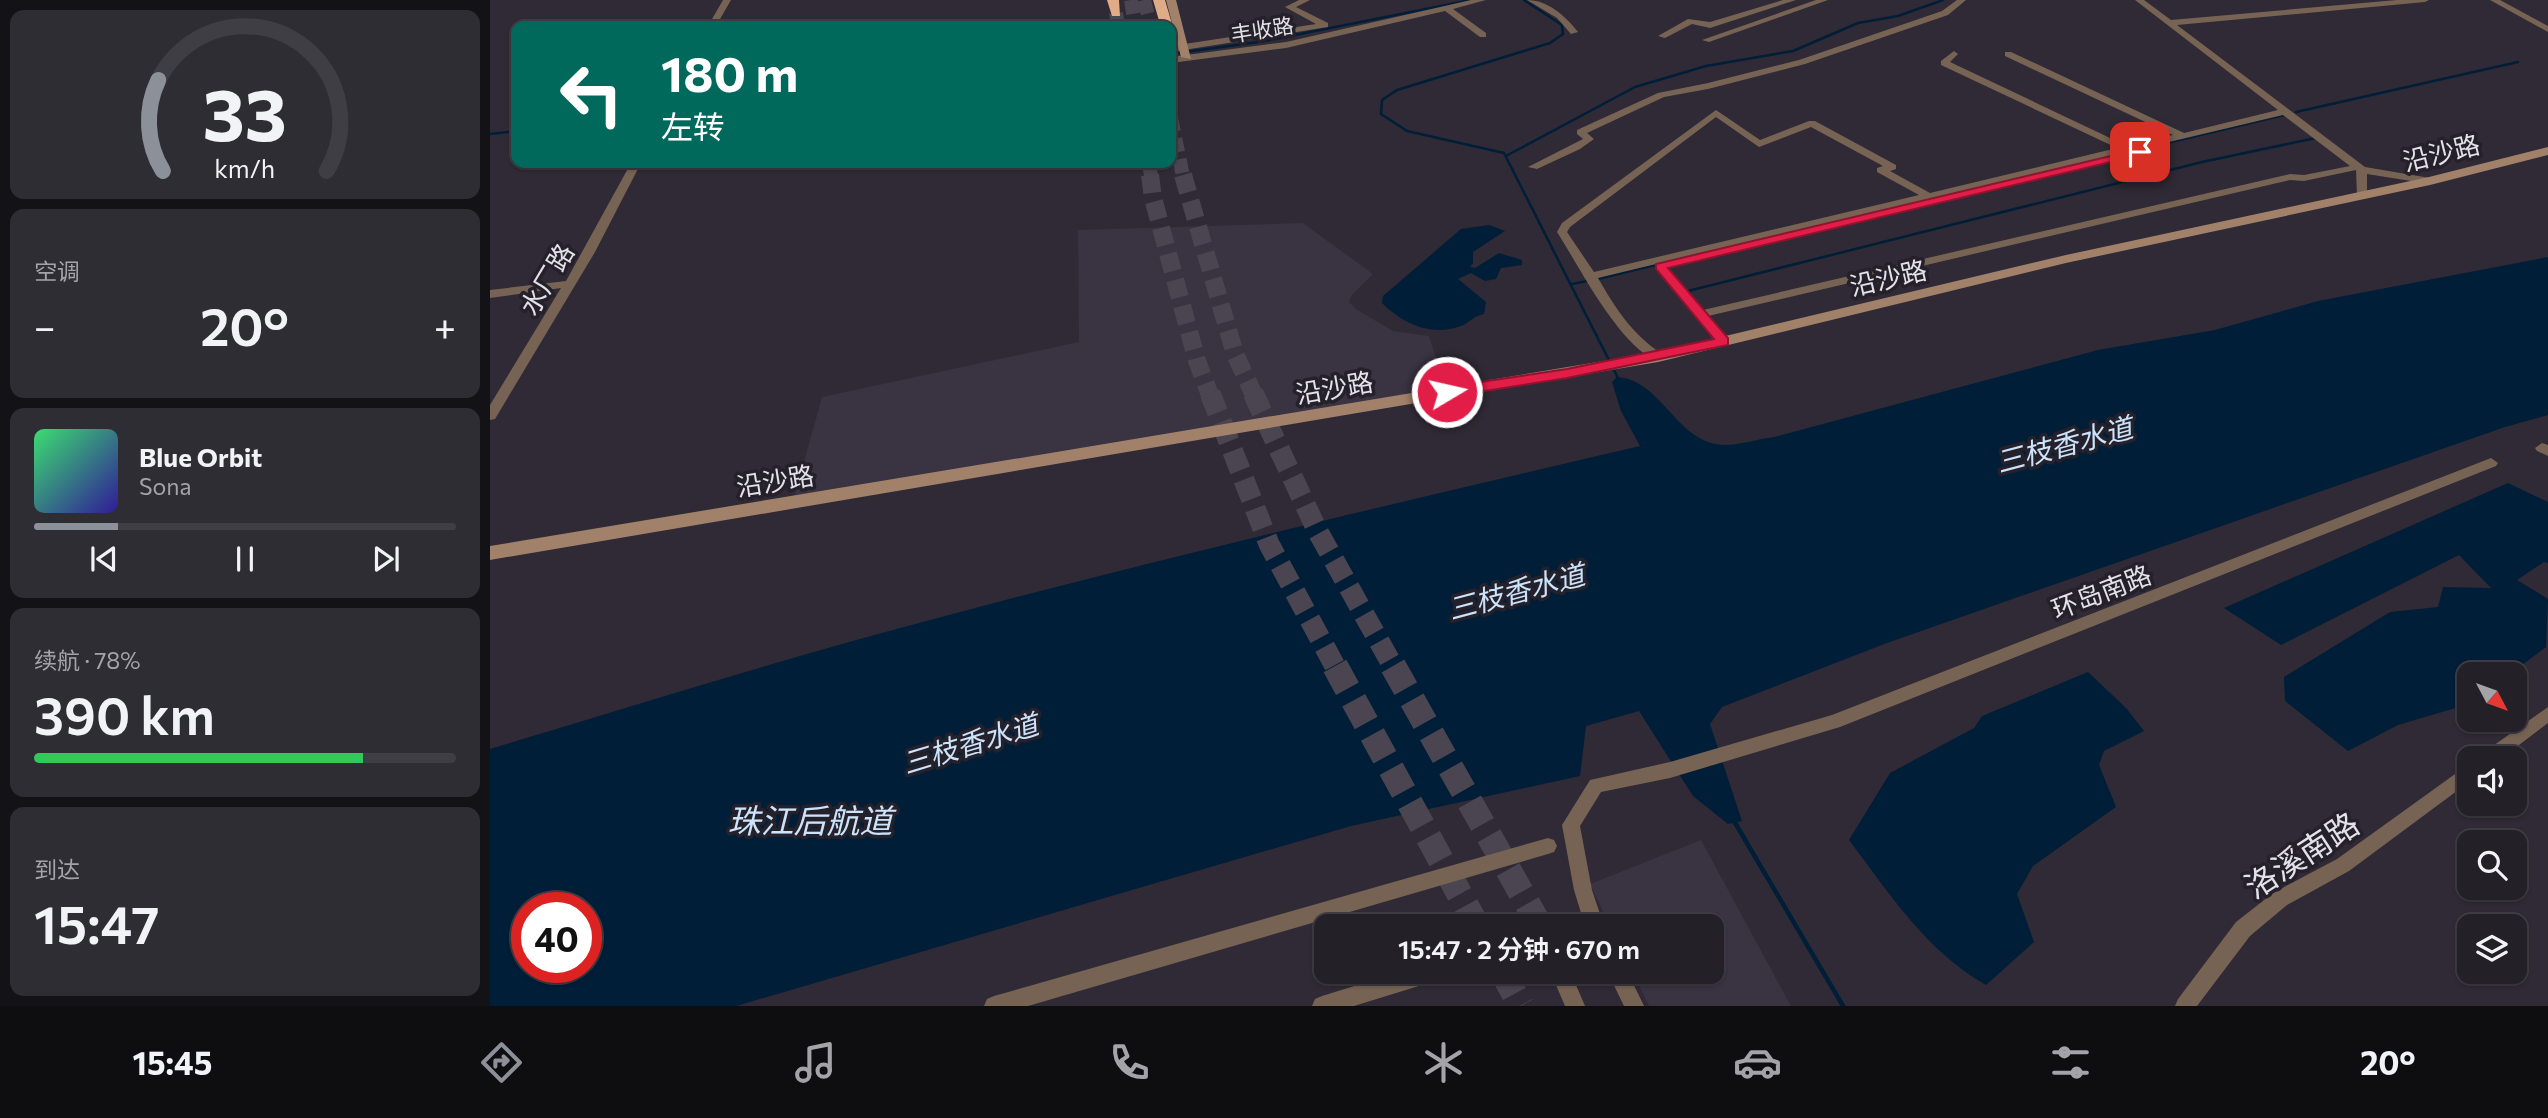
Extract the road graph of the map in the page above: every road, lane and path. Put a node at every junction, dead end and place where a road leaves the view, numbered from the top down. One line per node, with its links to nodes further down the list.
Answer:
1 (727, 0): 16 (street)
2 (1159, 0): 17 (highway)
3 (1171, 0): 27 (street)
4 (1306, 0): 24 (street)
5 (1482, 0): 15 (street, 丰收路)
6 (1531, 0): 20 (street)
7 (1792, 0): 22 (street)
8 (1798, 0): 14 (street)
9 (1824, 0): 14 (street)
10 (1962, 0): 33 (street)
11 (2139, 0): 18 (street)
12 (2425, 0): 18 (street)
13 (2494, 0): 19 (street)
14 (1812, 6): 23 (street)
15 (1447, 9): 21 (street); 27 (street, 丰收路)
16 (715, 21)
17 (1165, 21)
18 (2169, 23): 29 (street)
19 (2548, 29)
20 (1574, 32)
21 (1483, 36)
22 (1662, 36)
23 (1706, 40)
24 (1176, 48)
25 (1954, 54): 31 (street)
26 (2008, 54): 30 (street)
27 (1187, 57): 28 (street, 丰收路)
28 (1176, 59)
29 (2290, 114): 30 (street); 35 (street); 42 (street)
30 (2182, 135): 31 (street)
31 (2124, 148): 38 (street)
32 (2548, 151): 36 (street, 沿沙路)
33 (1533, 167)
34 (633, 168): 40 (street, 水厂路)
35 (2360, 169): 36 (street); 37 (street); 42 (street)
36 (2430, 181): 37 (street, 沿沙路)
37 (2362, 195): 43 (street, 沿沙路)
38 (1928, 196): 39 (street); 39 (street)
39 (1591, 276): 44 (street)
40 (569, 284): 41 (street); 45 (street, 水厂路)
41 (490, 294)
42 (1700, 314): 43 (street)
43 (1723, 341): 44 (street, 沿沙路)
44 (1658, 357): 47 (street, 沿沙路)
45 (490, 416)
46 (2491, 463): 52 (street, 环岛南路)
47 (490, 553)
48 (2548, 714): 49 (street)
49 (2505, 746)
50 (2457, 781): 60 (street, 洛溪南路)
51 (1548, 846): 56 (street)
52 (1591, 914)
53 (1392, 984): 57 (street)
54 (1566, 984): 58 (street)
55 (1623, 984): 59 (street)
56 (993, 1006)
57 (1322, 1006)
58 (1575, 1006)
59 (1634, 1006)
60 (2185, 1006)

